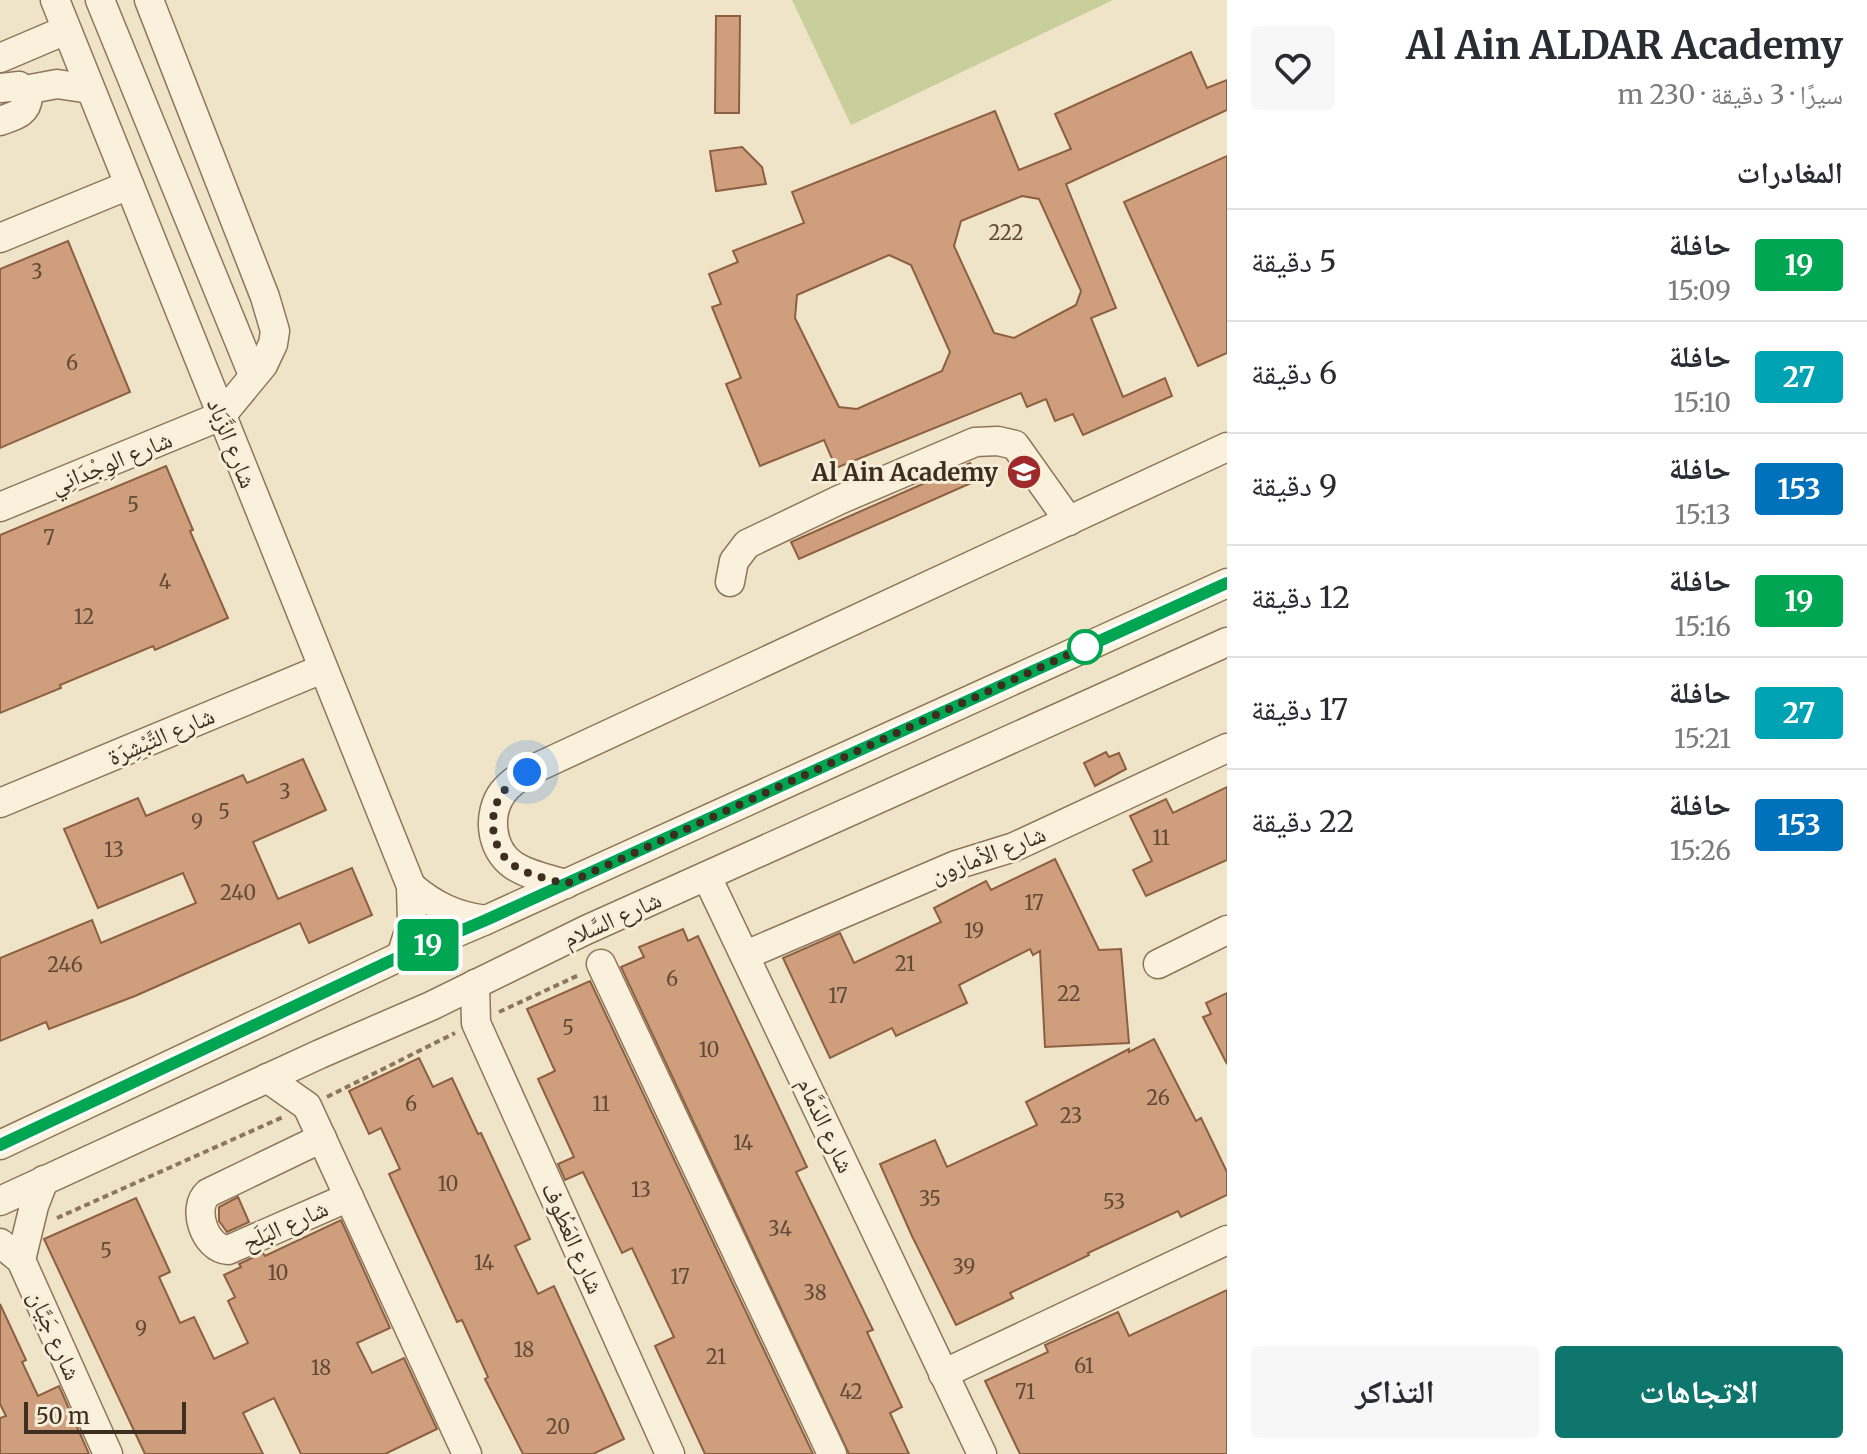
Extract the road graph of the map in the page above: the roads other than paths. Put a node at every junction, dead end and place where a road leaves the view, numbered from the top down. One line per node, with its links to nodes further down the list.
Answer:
1 (55, 0): 4 (street, شارع الزَّبَاد)
2 (100, 0): 11 (street)
3 (149, 0): 11 (street)
4 (66, 30): 5 (street); 7 (street, شارع الزَّبَاد)
5 (0, 58)
6 (12, 89): 7 (street); 8 (street)
7 (90, 89): 9 (street, شارع الزَّبَاد)
8 (0, 121)
9 (129, 185): 10 (street); 12 (street, شارع الزَّبَاد)
10 (0, 238)
11 (253, 375): 12 (street)
12 (221, 416): 14 (street, شارع الوِجْدَانِي); 19 (street, شارع الزَّبَاد)
13 (1227, 447): 15 (street)
14 (0, 507)
15 (1069, 521): 16 (street); 23 (street)
16 (730, 582)
17 (1227, 583): 23 (street)
18 (1227, 642): 22 (street, شارع السَّلام)
19 (322, 669): 21 (street, شارع التَّبْشِرَة); 24 (street, شارع الزَّبَاد)
20 (1227, 748): 27 (street, شارع الأمازون)
21 (0, 803)
22 (707, 877): 27 (street, شارع الدَمَّام); 31 (street, شارع السَّلام)
23 (566, 884): 25 (street)
24 (411, 886): 25 (street); 28 (street, شارع الزَّبَاد)
25 (486, 920): 28 (street)
26 (1227, 930): 30 (street)
27 (746, 955): 44 (street, شارع الدَمَّام)
28 (401, 956): 38 (street)
29 (601, 964): 48 (street)
30 (1158, 964)
31 (475, 984): 32 (street, شارع السَّلام); 33 (street, شارع العَطُوف)
32 (431, 1006): 33 (street); 34 (street, شارع السَّلام)
33 (476, 1023): 47 (street, شارع العَطُوف)
34 (320, 1054): 35 (street, شارع السَّلام); 36 (street)
35 (267, 1078): 36 (street, شارع البَلَح); 39 (street, شارع السَّلام)
36 (307, 1106): 37 (street, شارع البَلَح)
37 (322, 1138): 40 (street, شارع البَلَح); 40 (street, شارع البَلَح)
38 (0, 1145)
39 (44, 1180): 41 (street, شارع السَّلام); 43 (street, شارع جَيَّان)
40 (349, 1197): 46 (street, شارع البَلَح)
41 (0, 1201)
42 (1227, 1240): 44 (street)
43 (10, 1252): 45 (street, شارع جَيَّان)
44 (943, 1374): 49 (street, شارع الدَمَّام)
45 (108, 1454)
46 (467, 1454)
47 (670, 1454)
48 (832, 1454)
49 (982, 1454)

